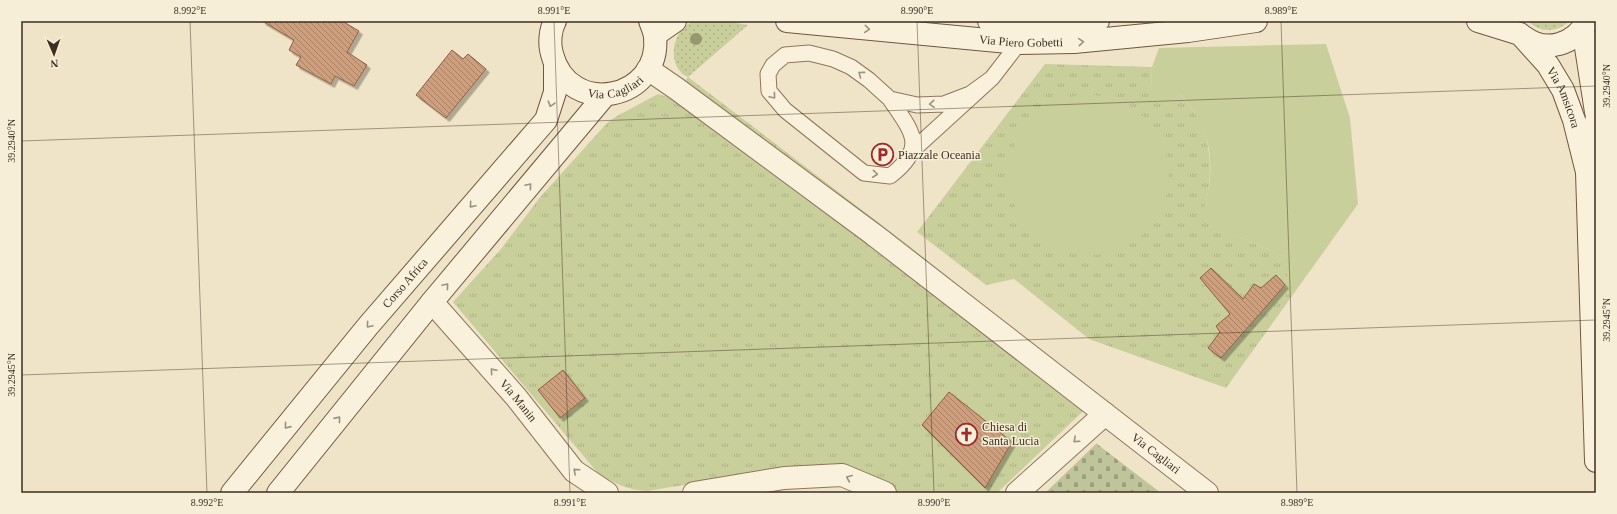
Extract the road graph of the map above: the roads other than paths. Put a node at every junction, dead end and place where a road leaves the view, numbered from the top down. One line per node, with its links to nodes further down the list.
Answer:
1 (675, 21): 9 (street)
2 (787, 21): 11 (street, Via Piero Gobetti, one-way to 11)
3 (989, 21): 4 (street, Via Piero Gobetti)
4 (1098, 21)
5 (1256, 21): 11 (street, Via Piero Gobetti, one-way to 5)
6 (1478, 21): 10 (street)
7 (552, 22): 12 (street, Via Cagliari)
8 (1585, 25): 10 (street); 17 (street)
9 (653, 28): 13 (street, Via Cagliari)
10 (1515, 28): 20 (street, Via Amsicora)
11 (1019, 43): 14 (lane)
12 (555, 65): 15 (street, Via Cagliari); 24 (street, Corso Africa, one-way to 24)
13 (648, 70): 15 (street, Via Cagliari); 22 (street, Via Cagliari)
14 (992, 78): 16 (lane, one-way to 16); 19 (lane)
15 (605, 95): 21 (street, one-way to 15)
16 (890, 99): 19 (lane); 19 (lane, one-way to 19)
17 (1596, 112)
18 (1596, 121): 20 (street, Via Amsicora)
19 (913, 150)
20 (1587, 172): 23 (street, Via Amsicora)
21 (432, 302): 25 (street, one-way to 21); 26 (street, Via Manin, one-way to 21)
22 (1106, 414): 29 (street, one-way to 29); 30 (street, Via Cagliari)
23 (1596, 461)
24 (232, 493)
25 (278, 493)
26 (608, 493)
27 (694, 493): 28 (street, one-way to 27)
28 (885, 493)
29 (1017, 493)
30 (1207, 493)

